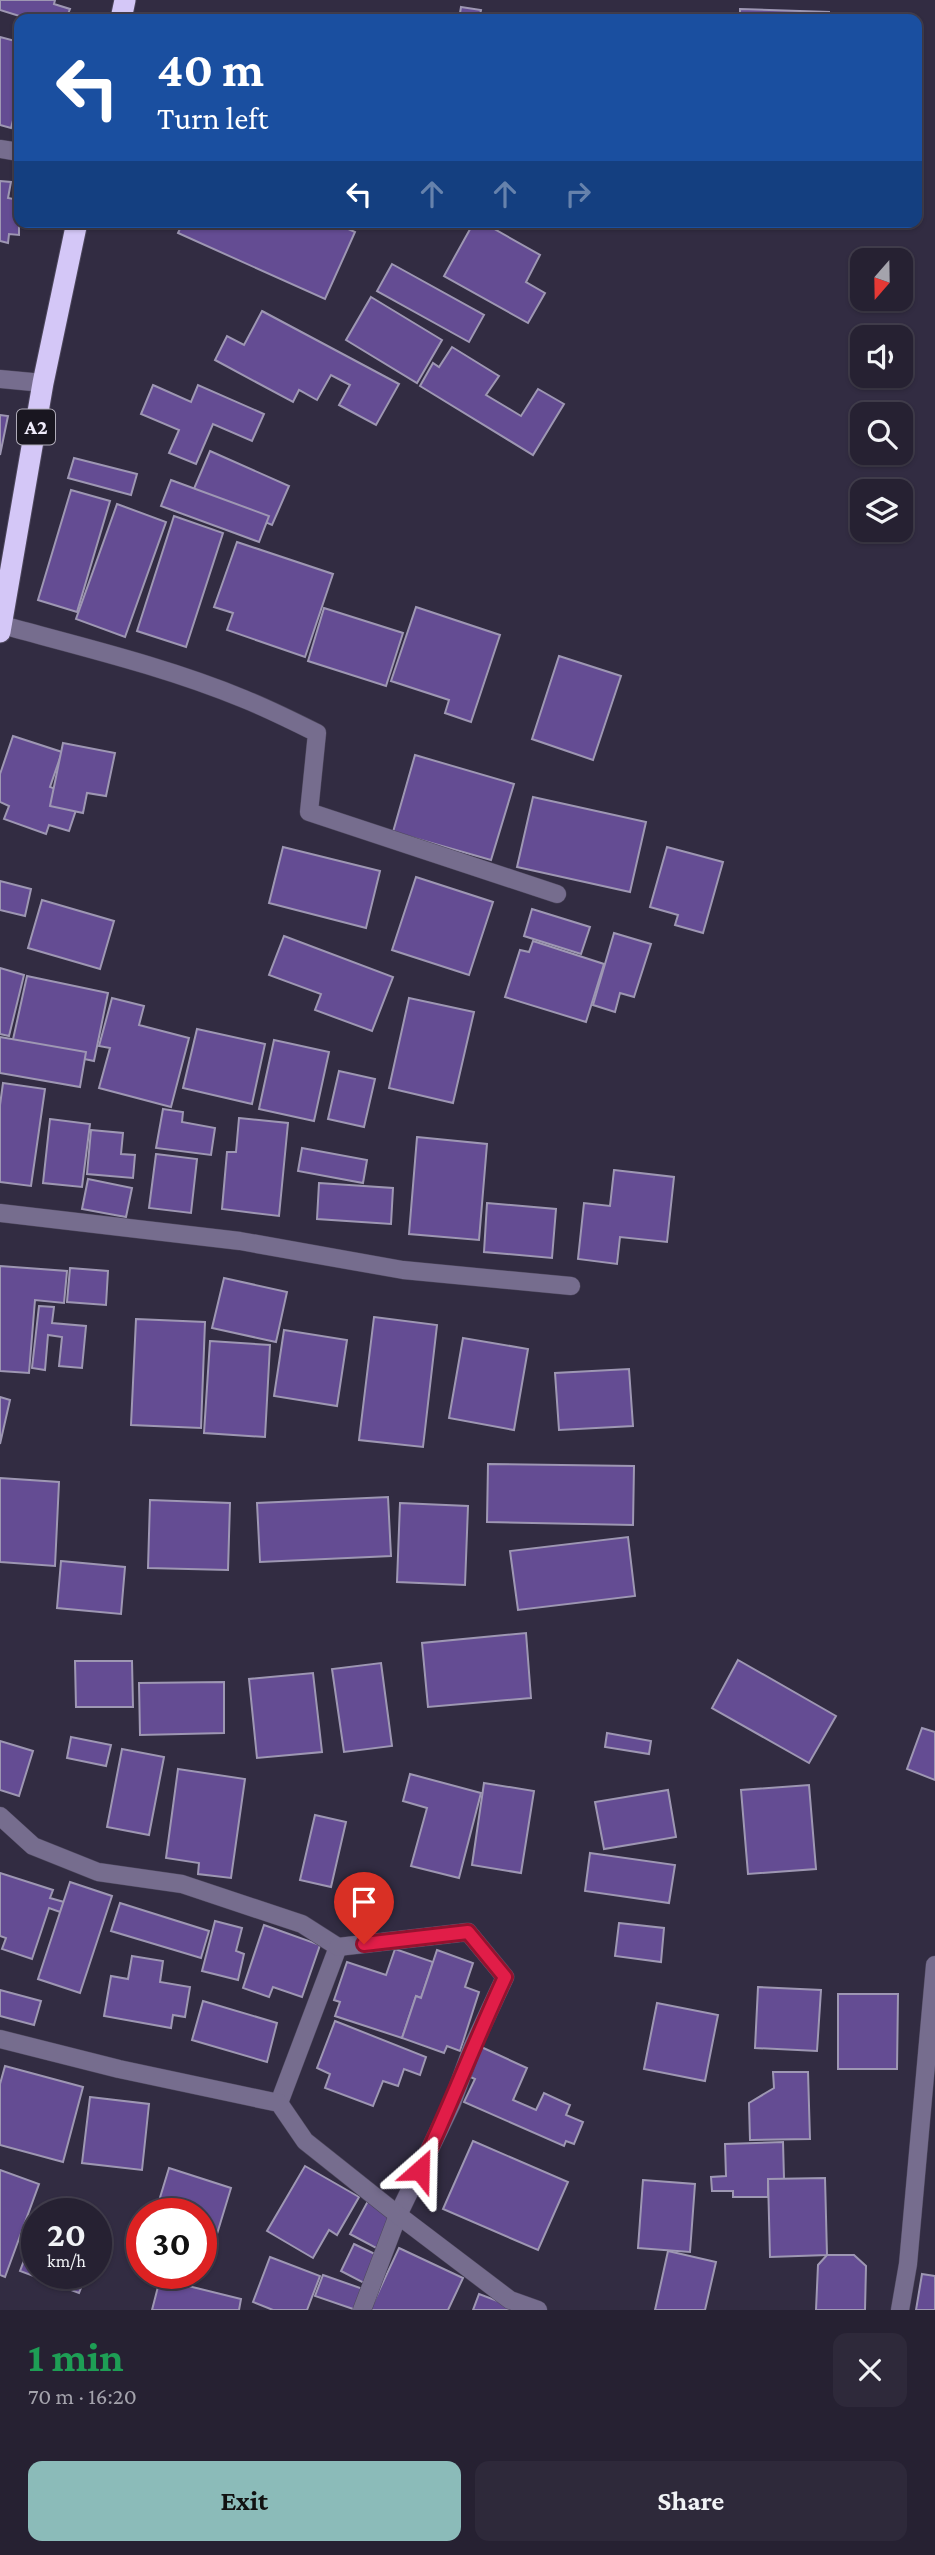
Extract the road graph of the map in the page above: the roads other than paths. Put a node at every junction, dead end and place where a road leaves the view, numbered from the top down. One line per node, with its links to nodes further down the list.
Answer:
1 (76, 228): 3 (highway, A2)
2 (0, 379): 3 (street)
3 (43, 383): 4 (highway, A2)
4 (1, 629): 5 (street)
5 (557, 894)
6 (0, 1213): 7 (street)
7 (571, 1286)
8 (0, 1816): 9 (street)
9 (338, 1947): 12 (street); 13 (street)
10 (935, 1965): 16 (street)
11 (0, 2039): 12 (street)
12 (279, 2103): 13 (street)
13 (398, 2215): 14 (street); 15 (street)
14 (362, 2310)
15 (538, 2310)
16 (900, 2310)

